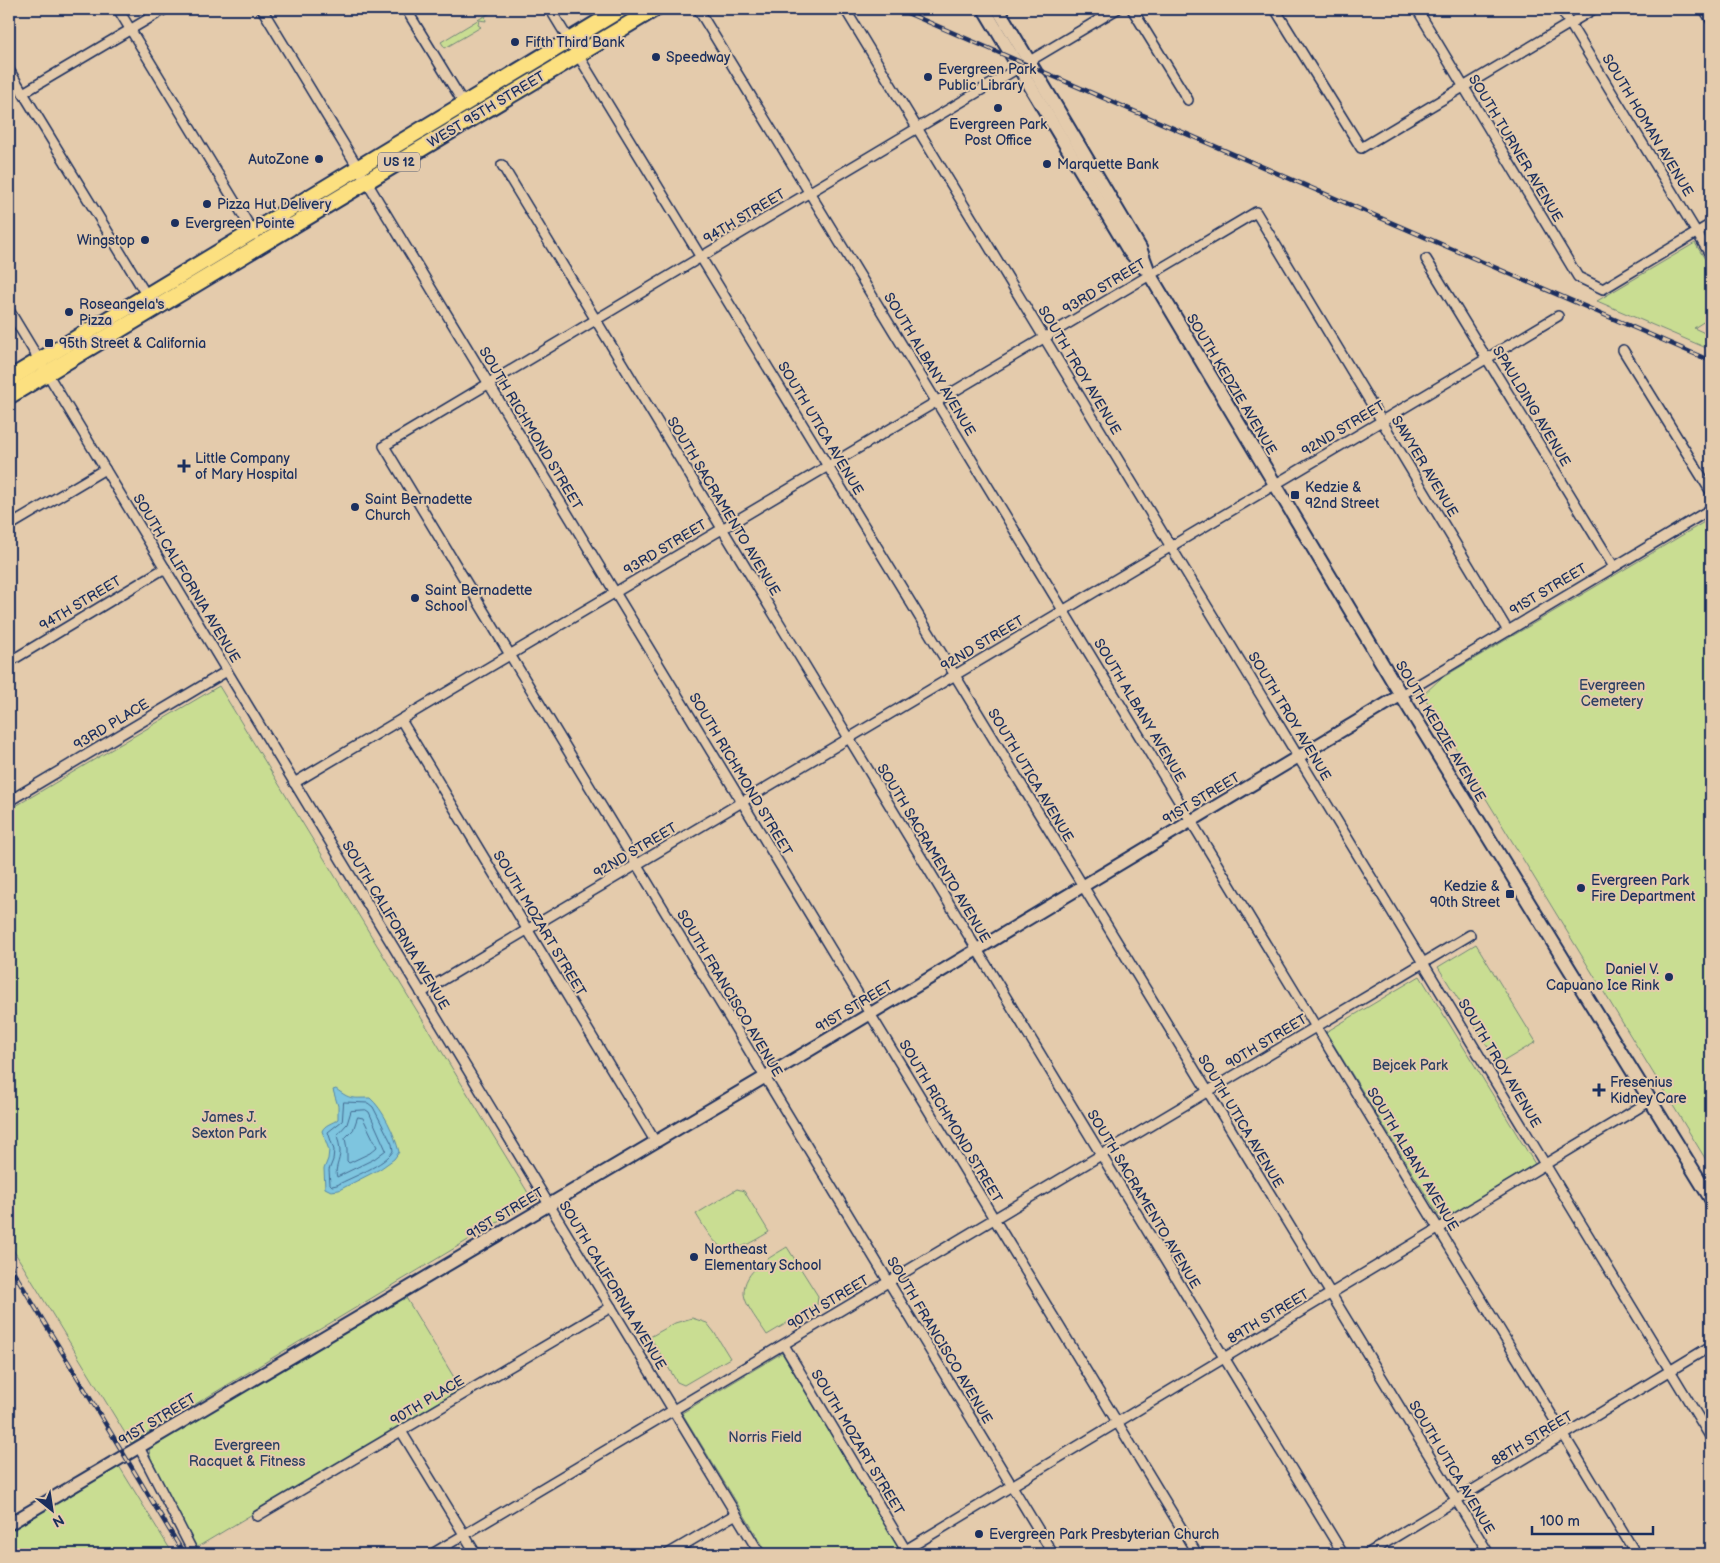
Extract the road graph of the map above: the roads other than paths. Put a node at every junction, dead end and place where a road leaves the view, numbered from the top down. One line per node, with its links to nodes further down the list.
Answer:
1 (118, 9): 21 (street)
2 (165, 9): 21 (street)
3 (262, 9): 32 (street, SOUTH RICHMOND STREET)
4 (406, 9): 29 (street)
5 (550, 9): 22 (street, SOUTH UTICA AVENUE)
6 (621, 9): 22 (main road, WEST 95TH STREET / US 12)
7 (654, 9): 23 (main road, WEST 95TH STREET / US 12)
8 (698, 9): 34 (street, SOUTH ALBANY AVENUE)
9 (845, 9): 30 (street, SOUTH TROY AVENUE)
10 (984, 9): 24 (main road, SOUTH KEDZIE AVENUE)
11 (998, 9): 24 (main road, SOUTH KEDZIE AVENUE)
12 (1117, 9): 24 (street, 94TH STREET)
13 (1132, 9): 28 (street)
14 (1275, 9): 26 (street)
15 (1417, 9): 26 (street, SOUTH TURNER AVENUE)
16 (1561, 9): 20 (street, SOUTH HOMAN AVENUE)
17 (1594, 9): 20 (street)
18 (1704, 9): 19 (street)
19 (1711, 20)
20 (1570, 23): 26 (street); 37 (street, SOUTH HOMAN AVENUE)
21 (130, 29): 27 (street); 38 (street)
22 (570, 39): 23 (street, SOUTH UTICA AVENUE); 29 (main road, WEST 95TH STREET / US 12)
23 (578, 54): 33 (main road, WEST 95TH STREET / US 12); 40 (street, SOUTH UTICA AVENUE)
24 (1024, 64): 30 (street, 94TH STREET); 42 (main road, SOUTH KEDZIE AVENUE)
25 (9, 70): 27 (street)
26 (1464, 87): 37 (street, SOUTH TURNER AVENUE)
27 (23, 93): 43 (street)
28 (1188, 100)
29 (464, 104): 32 (main road, WEST 95TH STREET / US 12)
30 (917, 128): 34 (street, 94TH STREET); 47 (street, SOUTH TROY AVENUE)
31 (502, 165): 46 (street, SOUTH SACRAMENTO AVENUE)
32 (358, 168): 33 (street, SOUTH RICHMOND STREET); 38 (main road, WEST 95TH STREET / US 12)
33 (366, 181): 38 (main road, WEST 95TH STREET / US 12); 52 (street, SOUTH RICHMOND STREET)
34 (809, 193): 40 (street, 94TH STREET); 54 (street, SOUTH ALBANY AVENUE)
35 (1256, 212): 42 (street, 93RD STREET); 55 (street, SAWYER AVENUE)
36 (1711, 224): 37 (street)
37 (1697, 233): 39 (street, SOUTH HOMAN AVENUE)
38 (257, 238): 43 (main road, WEST 95TH STREET / US 12); 50 (main road, WEST 95TH STREET / US 12)
39 (1711, 256)
40 (701, 257): 46 (street, 94TH STREET); 57 (street, SOUTH UTICA AVENUE)
41 (1426, 259): 49 (street, SPAULDING AVENUE)
42 (1150, 275): 47 (street, 93RD STREET); 59 (main road, SOUTH KEDZIE AVENUE)
43 (147, 296): 50 (main road, WEST 95TH STREET / US 12)
44 (9, 310): 50 (street, SOUTH CALIFORNIA AVENUE)
45 (1558, 316): 49 (street, 92ND STREET)
46 (596, 320): 52 (street, 94TH STREET); 63 (street, SOUTH SACRAMENTO AVENUE)
47 (1044, 338): 54 (street, 93RD STREET); 64 (street, SOUTH TROY AVENUE)
48 (1623, 350): 60 (street)
49 (1487, 358): 55 (street, 92ND STREET); 65 (street, SPAULDING AVENUE)
50 (43, 367): 51 (main road, WEST 95TH STREET / US 12); 53 (main road, WEST 95TH STREET / US 12); 58 (street, SOUTH CALIFORNIA AVENUE)
51 (9, 379)
52 (489, 384): 56 (street, 94TH STREET); 67 (street, SOUTH RICHMOND STREET)
53 (9, 396)
54 (936, 402): 57 (street, 93RD STREET); 68 (street, SOUTH ALBANY AVENUE)
55 (1382, 421): 59 (street, 92ND STREET); 69 (street, SAWYER AVENUE)
56 (384, 446): 70 (street, SOUTH FRANCISCO AVENUE)
57 (828, 466): 63 (street, 93RD STREET); 73 (street, SOUTH UTICA AVENUE)
58 (105, 469): 62 (street); 66 (street, SOUTH CALIFORNIA AVENUE)
59 (1275, 484): 64 (street, 92ND STREET); 74 (main road, SOUTH KEDZIE AVENUE)
60 (1711, 492)
61 (1711, 509): 65 (street, 91ST STREET)
62 (9, 526)
63 (722, 529): 67 (street, 93RD STREET); 76 (street, SOUTH SACRAMENTO AVENUE)
64 (1171, 546): 68 (street, 92ND STREET); 77 (street, SOUTH TROY AVENUE)
65 (1614, 567): 69 (street, 91ST STREET)
66 (165, 568): 71 (street, 94TH STREET); 72 (street, SOUTH CALIFORNIA AVENUE)
67 (615, 592): 70 (street, 93RD STREET); 80 (street, SOUTH RICHMOND STREET)
68 (1063, 611): 73 (street, 92ND STREET); 81 (street, SOUTH ALBANY AVENUE)
69 (1508, 631): 74 (street, 91ST STREET)
70 (510, 655): 75 (street, 93RD STREET); 82 (street, SOUTH FRANCISCO AVENUE)
71 (9, 662)
72 (227, 672): 78 (street, SOUTH CALIFORNIA AVENUE); 79 (street, 93RD PLACE)
73 (955, 675): 76 (street, 92ND STREET); 83 (street, SOUTH UTICA AVENUE)
74 (1401, 695): 77 (street, 91ST STREET); 93 (main road, SOUTH KEDZIE AVENUE)
75 (400, 720): 78 (street, 93RD STREET); 84 (street, SOUTH MOZART STREET)
76 (849, 738): 80 (street, 92ND STREET); 86 (street, SOUTH SACRAMENTO AVENUE)
77 (1298, 757): 81 (street, 91ST STREET); 87 (street, SOUTH TROY AVENUE)
78 (294, 783): 88 (street, SOUTH CALIFORNIA AVENUE)
79 (9, 801)
80 (742, 802): 82 (street, 92ND STREET); 89 (street, SOUTH RICHMOND STREET)
81 (1191, 821): 83 (street, 91ST STREET); 90 (street, SOUTH ALBANY AVENUE)
82 (637, 865): 84 (street, 92ND STREET); 91 (street, SOUTH FRANCISCO AVENUE)
83 (1083, 886): 86 (street, 91ST STREET); 92 (street, SOUTH UTICA AVENUE)
84 (528, 930): 88 (street, 92ND STREET); 94 (street, SOUTH MOZART STREET)
85 (1470, 935): 87 (street, 90TH STREET)
86 (977, 950): 89 (street, 91ST STREET); 95 (street, SOUTH SACRAMENTO AVENUE)
87 (1423, 963): 90 (street, 90TH STREET); 96 (street, SOUTH TROY AVENUE)
88 (421, 993): 98 (street, SOUTH CALIFORNIA AVENUE)
89 (870, 1014): 91 (street, 91ST STREET); 99 (street, SOUTH RICHMOND STREET)
90 (1316, 1027): 92 (street, 90TH STREET); 100 (street, SOUTH ALBANY AVENUE)
91 (765, 1077): 94 (street, 91ST STREET); 101 (street, SOUTH FRANCISCO AVENUE)
92 (1208, 1092): 95 (street, 90TH STREET); 102 (street, SOUTH UTICA AVENUE)
93 (1650, 1101): 96 (street, 89TH STREET); 97 (main road, SOUTH KEDZIE AVENUE)
94 (655, 1141): 98 (street, 91ST STREET)
95 (1101, 1155): 99 (street, 90TH STREET); 106 (street, SOUTH SACRAMENTO AVENUE)
96 (1545, 1164): 100 (street, 89TH STREET); 107 (street, SOUTH TROY AVENUE)
97 (1711, 1199)
98 (549, 1204): 103 (street, SOUTH CALIFORNIA AVENUE); 113 (street, 91ST STREET)
99 (994, 1219): 101 (street, 90TH STREET); 109 (street, SOUTH RICHMOND STREET)
100 (1439, 1228): 102 (street, 89TH STREET); 111 (street, SOUTH ALBANY AVENUE)
101 (889, 1282): 104 (street, 90TH STREET); 114 (street, SOUTH FRANCISCO AVENUE)
102 (1331, 1294): 106 (street, 89TH STREET); 115 (street, SOUTH UTICA AVENUE)
103 (610, 1307): 108 (street, SOUTH CALIFORNIA AVENUE); 110 (street, 90TH PLACE)
104 (784, 1345): 108 (street, 90TH STREET); 120 (street, SOUTH MOZART STREET)
105 (1711, 1346): 107 (street, 88TH STREET)
106 (1224, 1358): 109 (street, 89TH STREET); 128 (street, SOUTH SACRAMENTO AVENUE)
107 (1670, 1370): 111 (street, 88TH STREET); 112 (street, SOUTH TROY AVENUE)
108 (673, 1410): 116 (street, SOUTH CALIFORNIA AVENUE); 119 (street, 90TH STREET)
109 (1118, 1422): 114 (street, 89TH STREET); 127 (street, SOUTH RICHMOND STREET)
110 (401, 1431): 117 (street, 90TH PLACE); 119 (street)
111 (1564, 1435): 115 (street, 88TH STREET); 131 (street, SOUTH ALBANY AVENUE)
112 (1711, 1438)
113 (139, 1447): 118 (street, 91ST STREET); 121 (street)
114 (1012, 1486): 120 (street, 89TH STREET); 126 (street, SOUTH FRANCISCO AVENUE)
115 (1456, 1500): 129 (street, 88TH STREET); 130 (street, SOUTH UTICA AVENUE)
116 (736, 1514): 124 (street); 125 (street, SOUTH CALIFORNIA AVENUE)
117 (257, 1516)
118 (9, 1524)
119 (464, 1535): 122 (street, 90TH STREET); 123 (street)
120 (905, 1553)
121 (194, 1554)
122 (432, 1554)
123 (476, 1554)
124 (668, 1554)
125 (760, 1554)
126 (1053, 1554)
127 (1197, 1554)
128 (1343, 1554)
129 (1368, 1554)
130 (1489, 1554)
131 (1636, 1554)

